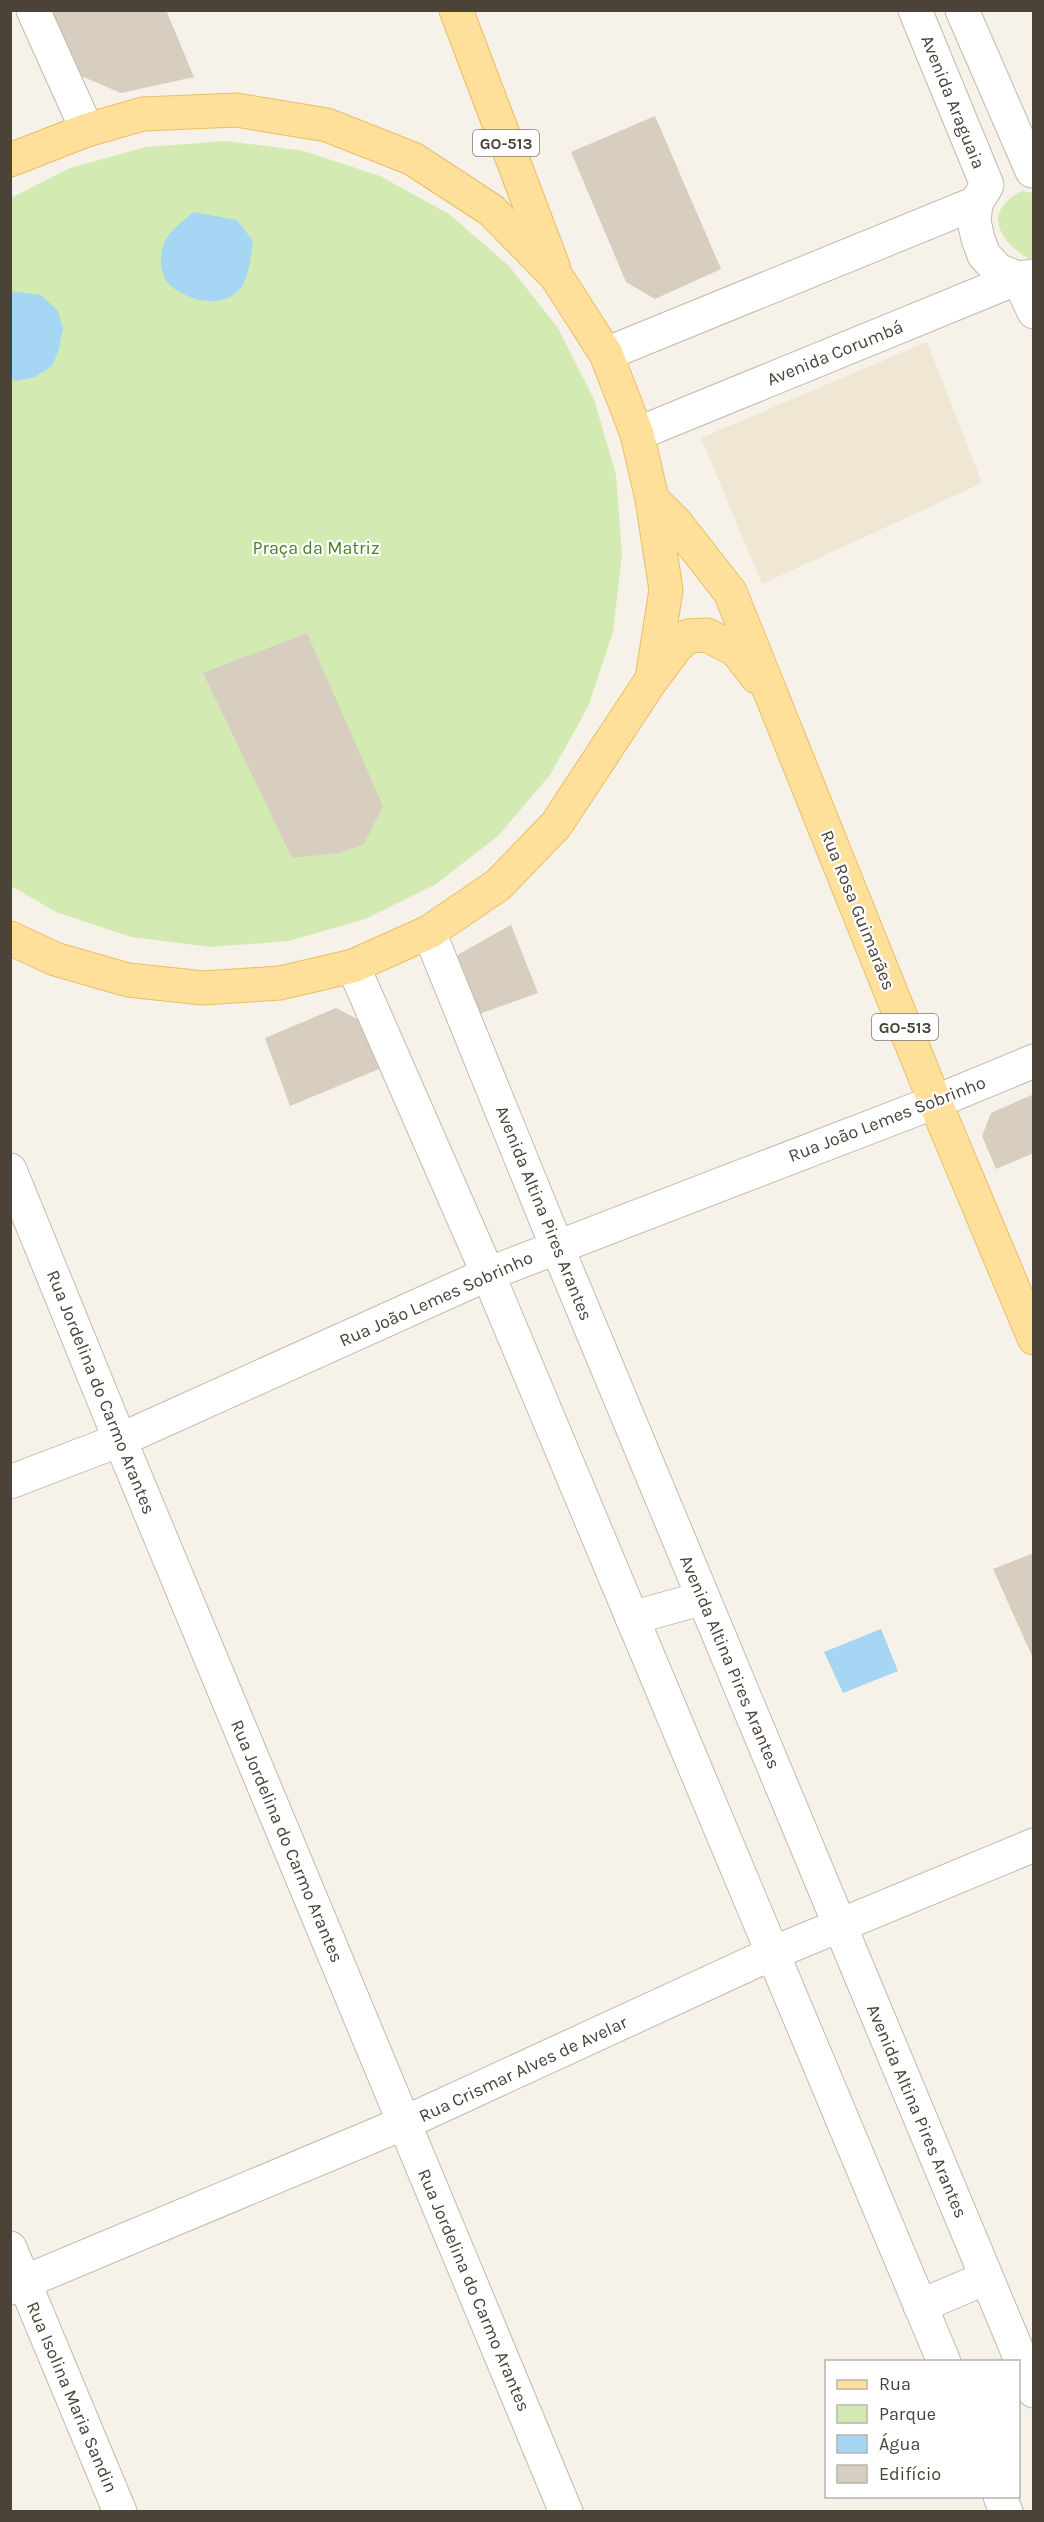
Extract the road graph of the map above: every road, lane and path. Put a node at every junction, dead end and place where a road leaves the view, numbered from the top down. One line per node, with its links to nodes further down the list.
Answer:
1 (33, 10): 5 (street)
2 (456, 10): 9 (main road, GO-513)
3 (915, 10): 8 (street, Avenida Araguaia)
4 (962, 10): 7 (street)
5 (87, 130): 6 (main road); 9 (main road)
6 (12, 155)
7 (1033, 172): 8 (street)
8 (981, 194): 10 (street, Avenida Araguaia); 12 (street)
9 (556, 276): 12 (main road)
10 (1026, 277): 11 (street); 13 (street, Avenida Corumbá)
11 (1034, 312)
12 (606, 354): 13 (main road)
13 (637, 434): 14 (main road)
14 (652, 499): 15 (main road); 16 (main road, Rua Rosa Guimarães / GO-513)
15 (652, 679): 16 (main road, Rua Rosa Guimarães / GO-513); 17 (main road, Rua Rosa Guimarães)
16 (779, 714): 21 (main road, Rua Rosa Guimarães / GO-513)
17 (429, 932): 19 (main road, Rua Rosa Guimarães); 23 (street, Avenida Altina Pires Arantes)
18 (10, 938): 19 (main road, Rua Rosa Guimarães)
19 (353, 966): 24 (street)
20 (1034, 1061): 21 (street, Rua João Lemes Sobrinho)
21 (935, 1102): 23 (street, Rua João Lemes Sobrinho); 25 (main road, Rua Rosa Guimarães / GO-513)
22 (10, 1170): 26 (street, Rua Jordelina do Carmo Arantes)
23 (557, 1247): 24 (street, Rua João Lemes Sobrinho); 28 (street, Avenida Altina Pires Arantes)
24 (488, 1274): 26 (street, Rua João Lemes Sobrinho); 29 (street)
25 (1034, 1338)
26 (120, 1440): 27 (street, Rua João Lemes Sobrinho); 33 (street, Rua Jordelina do Carmo Arantes)
27 (10, 1482)
28 (703, 1598): 29 (street); 31 (street, Avenida Altina Pires Arantes)
29 (633, 1618): 32 (street)
30 (1034, 1845): 31 (street, Rua Crismar Alves de Avelar)
31 (840, 1926): 32 (street, Rua Crismar Alves de Avelar); 35 (street, Avenida Altina Pires Arantes)
32 (773, 1953): 33 (street, Rua Crismar Alves de Avelar); 37 (street)
33 (404, 2123): 36 (street, Rua Crismar Alves de Avelar); 41 (street, Rua Jordelina do Carmo Arantes)
34 (10, 2248): 36 (street, Rua Isolina Maria Sandin)
35 (986, 2278): 37 (street); 39 (street, Avenida Altina Pires Arantes)
36 (18, 2285): 40 (street, Rua Isolina Maria Sandin)
37 (920, 2306): 38 (street)
38 (944, 2360)
39 (1034, 2391)
40 (120, 2511)
41 (566, 2511)

